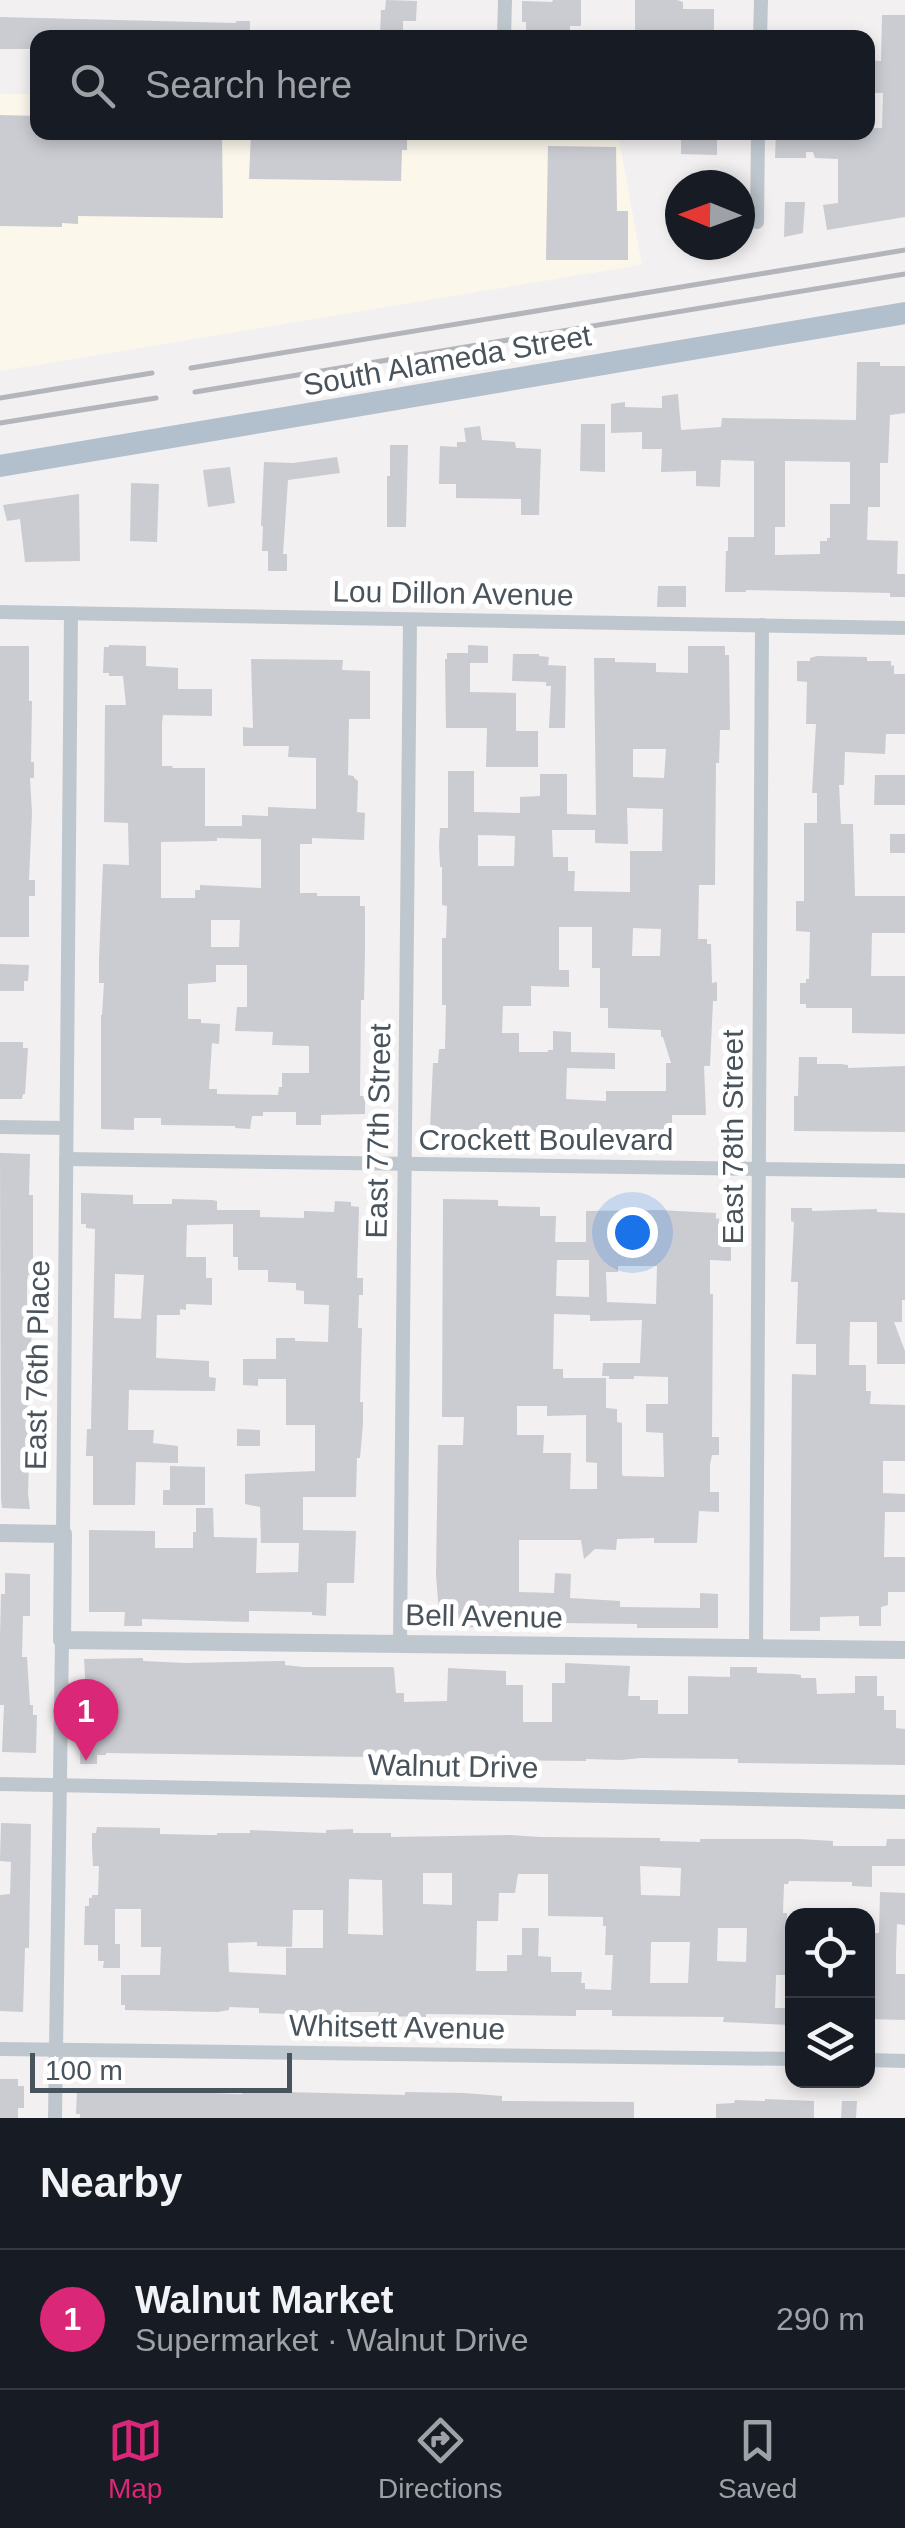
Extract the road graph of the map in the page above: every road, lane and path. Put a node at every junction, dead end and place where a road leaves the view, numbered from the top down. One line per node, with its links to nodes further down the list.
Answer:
1 (504, 0): 3 (street)
2 (761, 0): 4 (street)
3 (504, 30)
4 (760, 30)
5 (758, 140): 6 (street)
6 (756, 222)
7 (905, 314): 8 (main road, South Alameda Street)
8 (0, 466)
9 (0, 612): 10 (street, Lou Dillon Avenue)
10 (71, 613): 11 (street, Lou Dillon Avenue); 15 (street, East 76th Place)
11 (410, 620): 12 (street, Lou Dillon Avenue); 17 (street, East 77th Street)
12 (762, 626): 13 (street, Lou Dillon Avenue); 18 (street, East 78th Street)
13 (905, 628)
14 (0, 1127): 15 (street)
15 (66, 1128): 16 (street, East 76th Place)
16 (66, 1158): 17 (street, Crockett Boulevard); 21 (street, East 76th Place)
17 (406, 1165): 18 (street, Crockett Boulevard); 23 (street, East 77th Street)
18 (760, 1168): 19 (street, Crockett Boulevard); 24 (street, East 78th Street)
19 (905, 1171)
20 (0, 1533): 21 (street)
21 (63, 1534): 22 (street, East 76th Place)
22 (62, 1640): 23 (street, Bell Avenue); 27 (street, East 76th Place)
23 (400, 1642): 24 (street, Bell Avenue)
24 (756, 1648): 25 (street, Bell Avenue)
25 (905, 1650)
26 (0, 1784): 27 (street, Walnut Drive)
27 (60, 1785): 28 (street, Walnut Drive); 30 (street, East 76th Place)
28 (905, 1802)
29 (0, 2049): 30 (street, Whitsett Avenue)
30 (56, 2050): 31 (street, Whitsett Avenue); 34 (street, East 76th Place)
31 (785, 2059)
32 (875, 2060): 33 (street)
33 (905, 2061)
34 (54, 2118)

